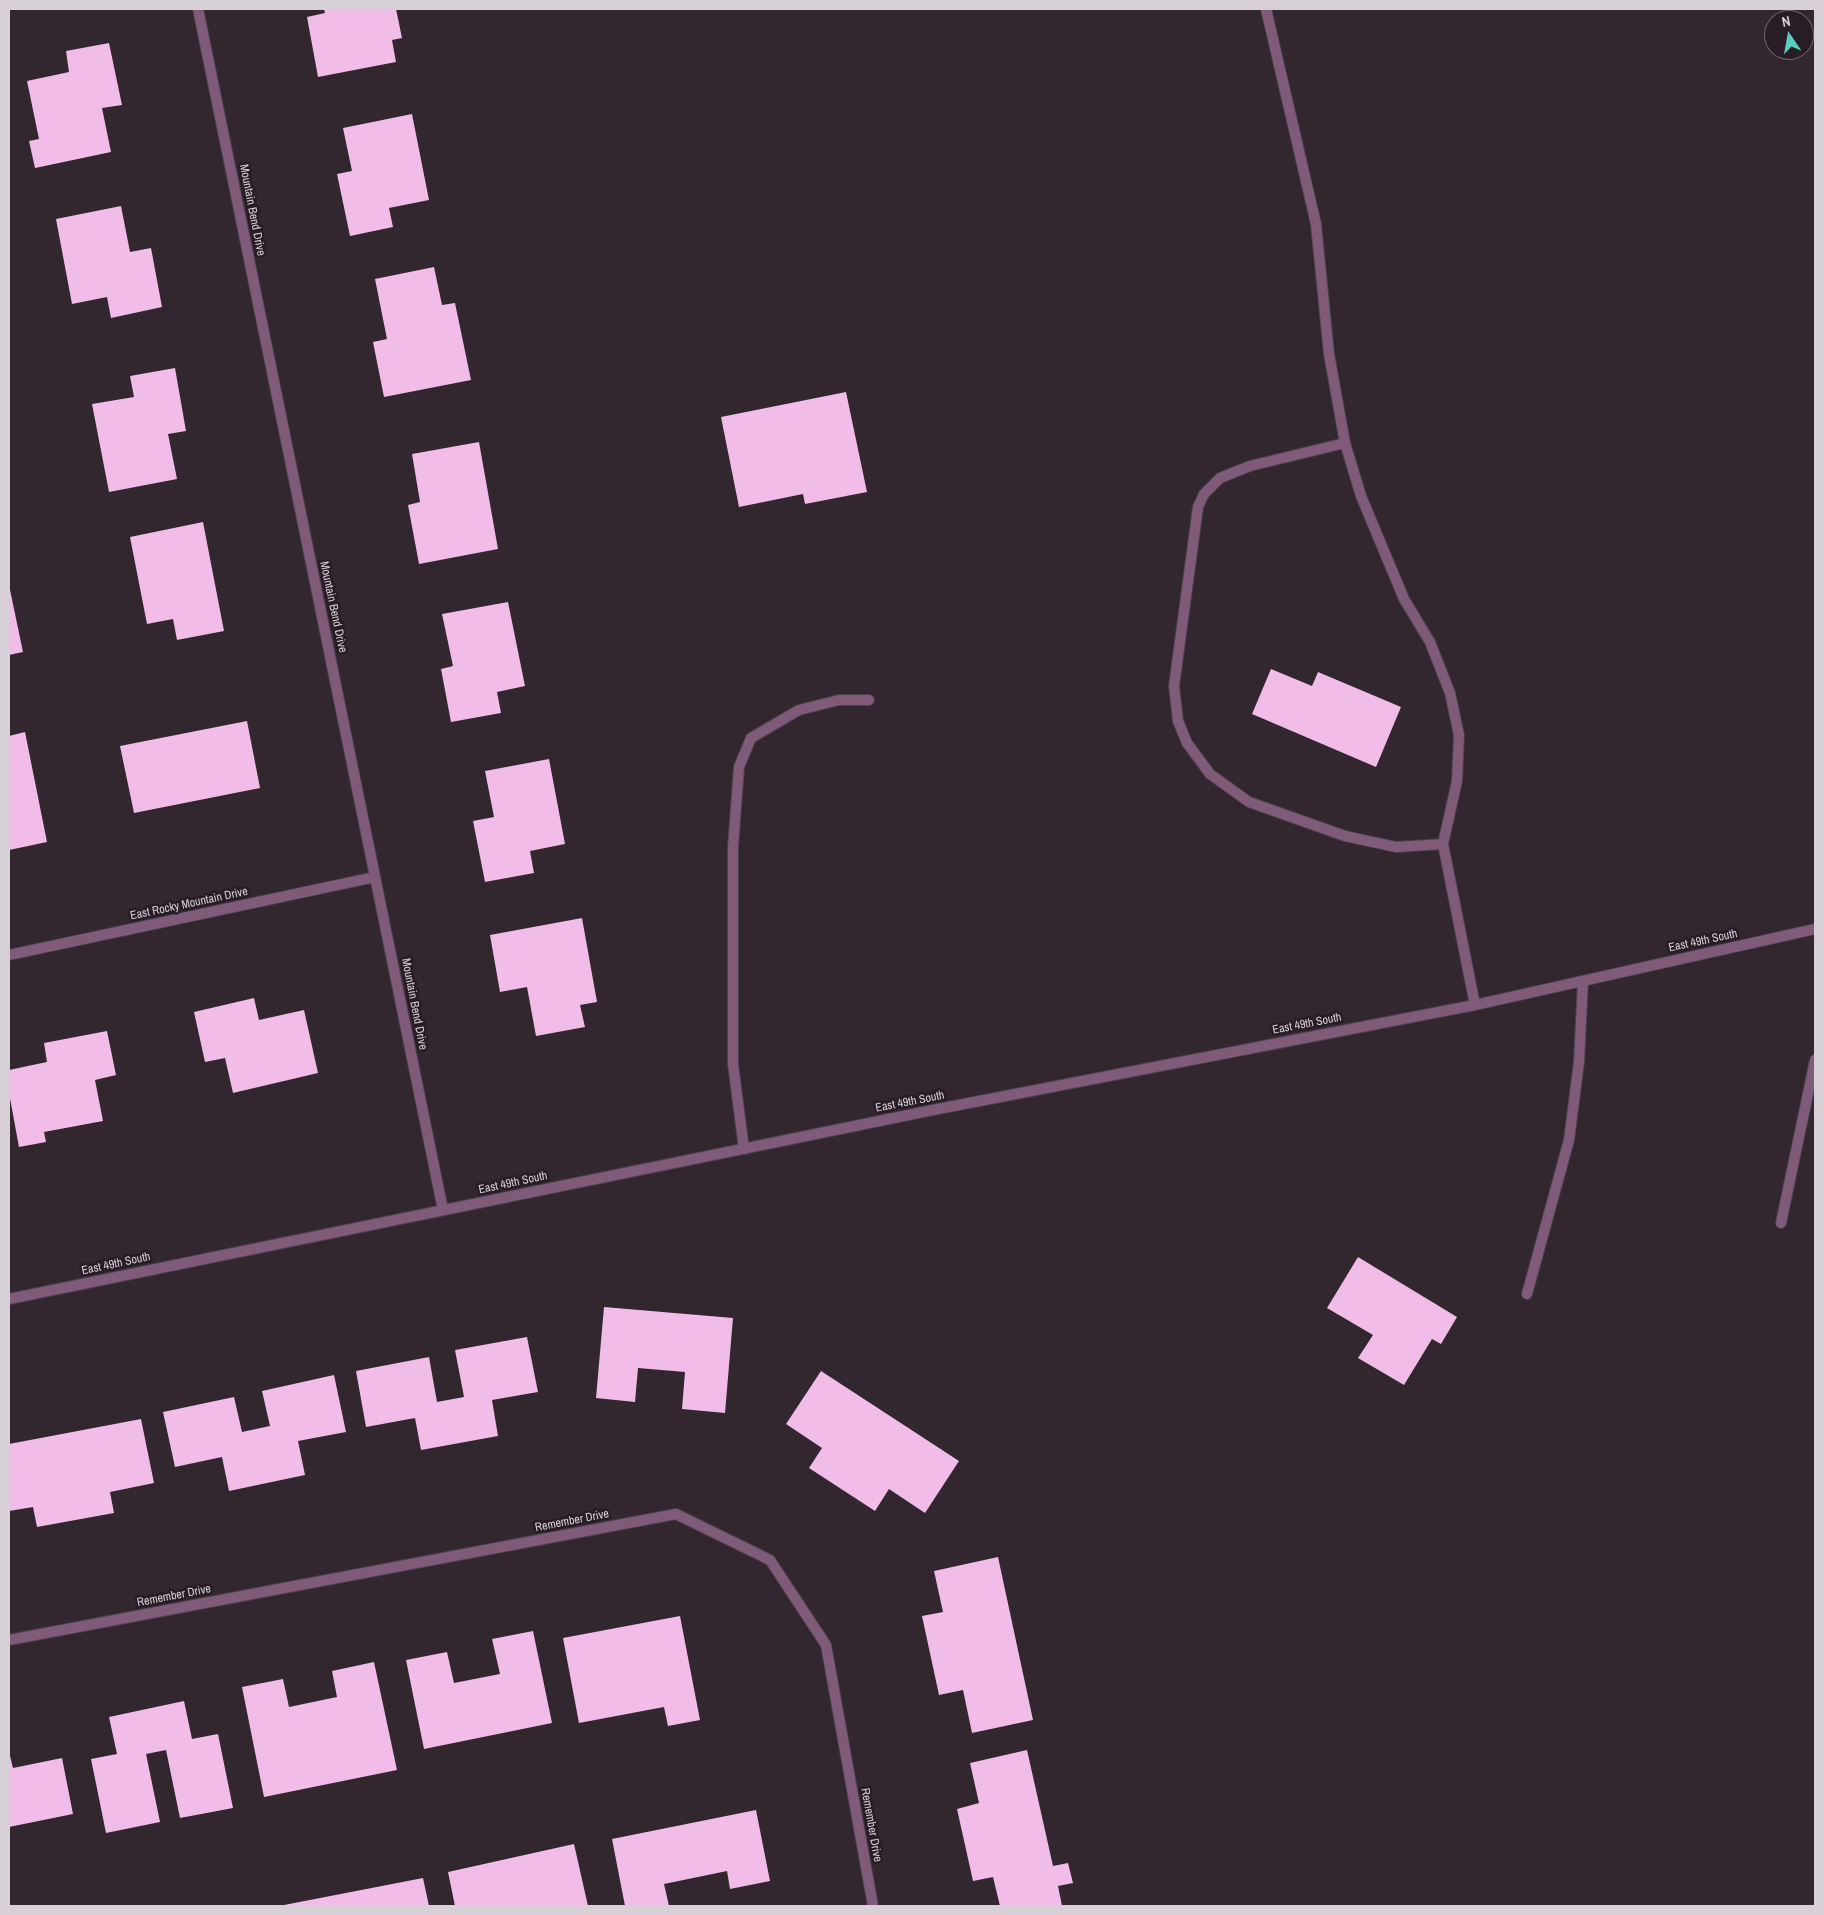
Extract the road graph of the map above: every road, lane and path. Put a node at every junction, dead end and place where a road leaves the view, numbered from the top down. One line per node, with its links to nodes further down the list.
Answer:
1 (198, 9): 6 (street, Mountain Bend Drive)
2 (1266, 9): 3 (street)
3 (1345, 443): 5 (street); 5 (street)
4 (869, 700): 12 (street)
5 (1443, 844): 10 (street)
6 (375, 878): 8 (street, East Rocky Mountain Drive); 13 (street, Mountain Bend Drive)
7 (1815, 930): 9 (street, East 49th South)
8 (9, 955)
9 (1583, 981): 10 (street, East 49th South); 15 (street)
10 (1475, 1005): 12 (street, East 49th South)
11 (1815, 1060): 14 (street)
12 (744, 1149): 13 (street, East 49th South)
13 (443, 1210): 16 (street, East 49th South)
14 (1781, 1223)
15 (1527, 1294)
16 (9, 1299)
17 (9, 1640): 18 (street, Remember Drive)
18 (873, 1906)

